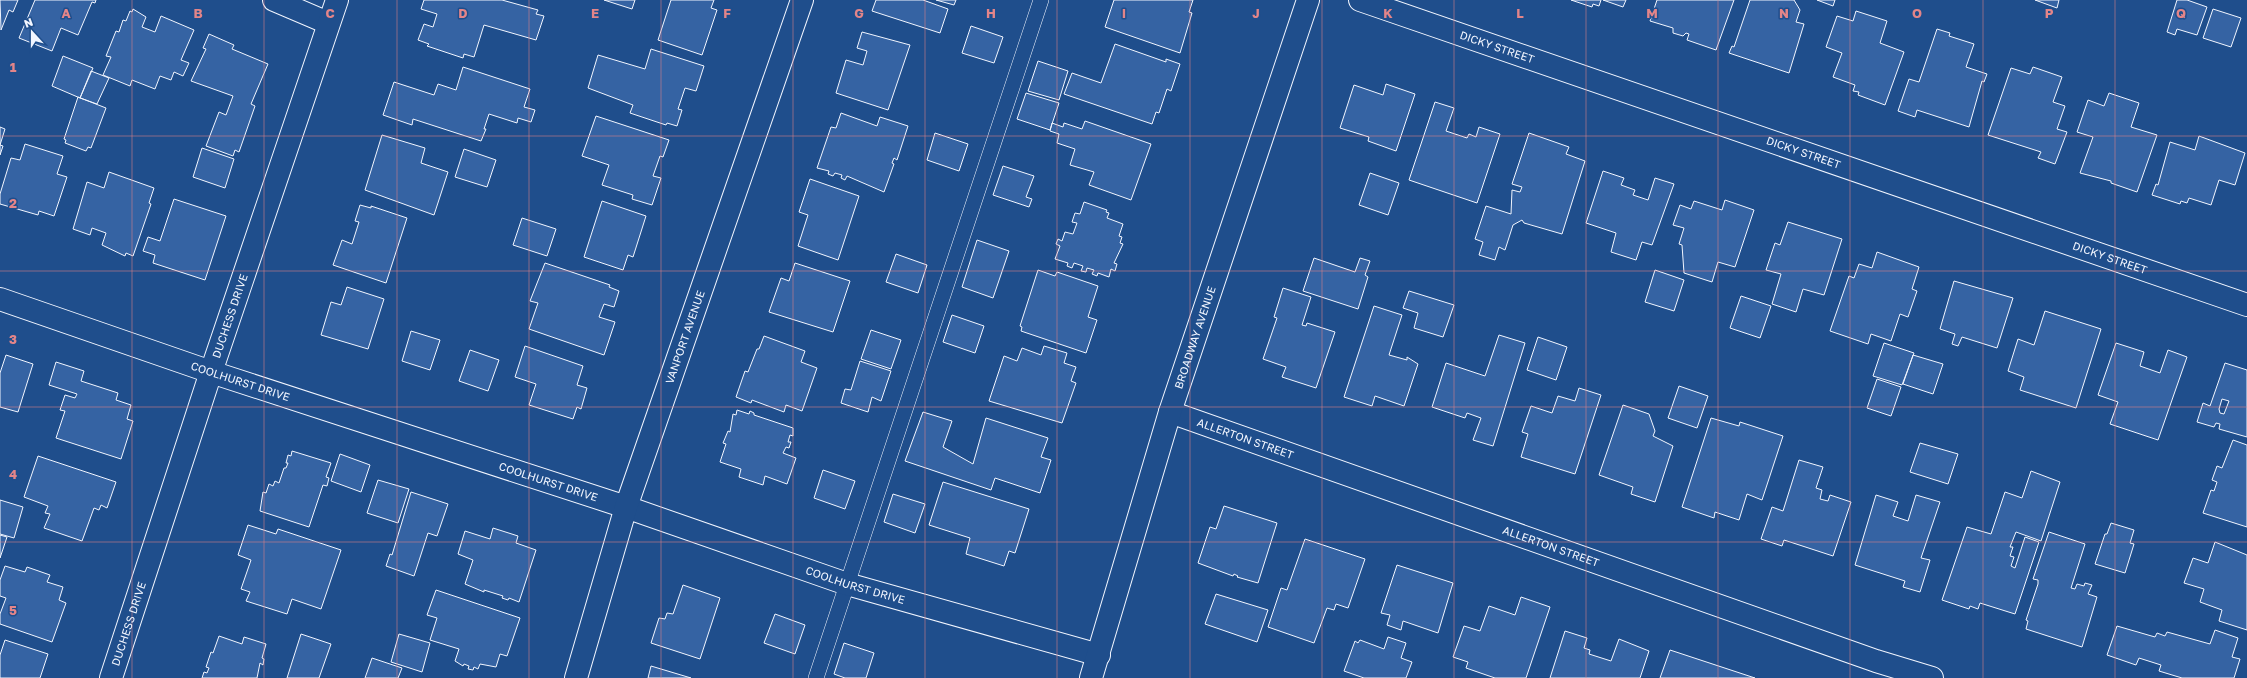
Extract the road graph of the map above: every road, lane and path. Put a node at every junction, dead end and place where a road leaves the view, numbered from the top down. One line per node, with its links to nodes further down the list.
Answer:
1 (274, 0): 7 (street)
2 (337, 0): 7 (street, DUCHESS DRIVE)
3 (802, 0): 12 (street, VANPORT AVENUE)
4 (1041, 0): 13 (lane)
5 (1308, 0): 11 (street, BROADWAY AVENUE)
6 (1360, 0): 9 (street, DICKY STREET)
7 (328, 23): 10 (street, DUCHESS DRIVE)
8 (0, 299): 10 (street, COOLHURST DRIVE)
9 (2247, 305)
10 (211, 372): 12 (street, COOLHURST DRIVE); 16 (street, DUCHESS DRIVE)
11 (1170, 412): 14 (street, BROADWAY AVENUE); 15 (street, ALLERTON STREET)
12 (626, 507): 13 (street, COOLHURST DRIVE); 17 (street, VANPORT AVENUE)
13 (847, 584): 14 (street, COOLHURST DRIVE); 18 (lane)
14 (1099, 655): 19 (street, BROADWAY AVENUE)
15 (1873, 670): 20 (street, ALLERTON STREET)
16 (111, 678)
17 (576, 678)
18 (816, 678)
19 (1091, 678)
20 (1932, 678)

